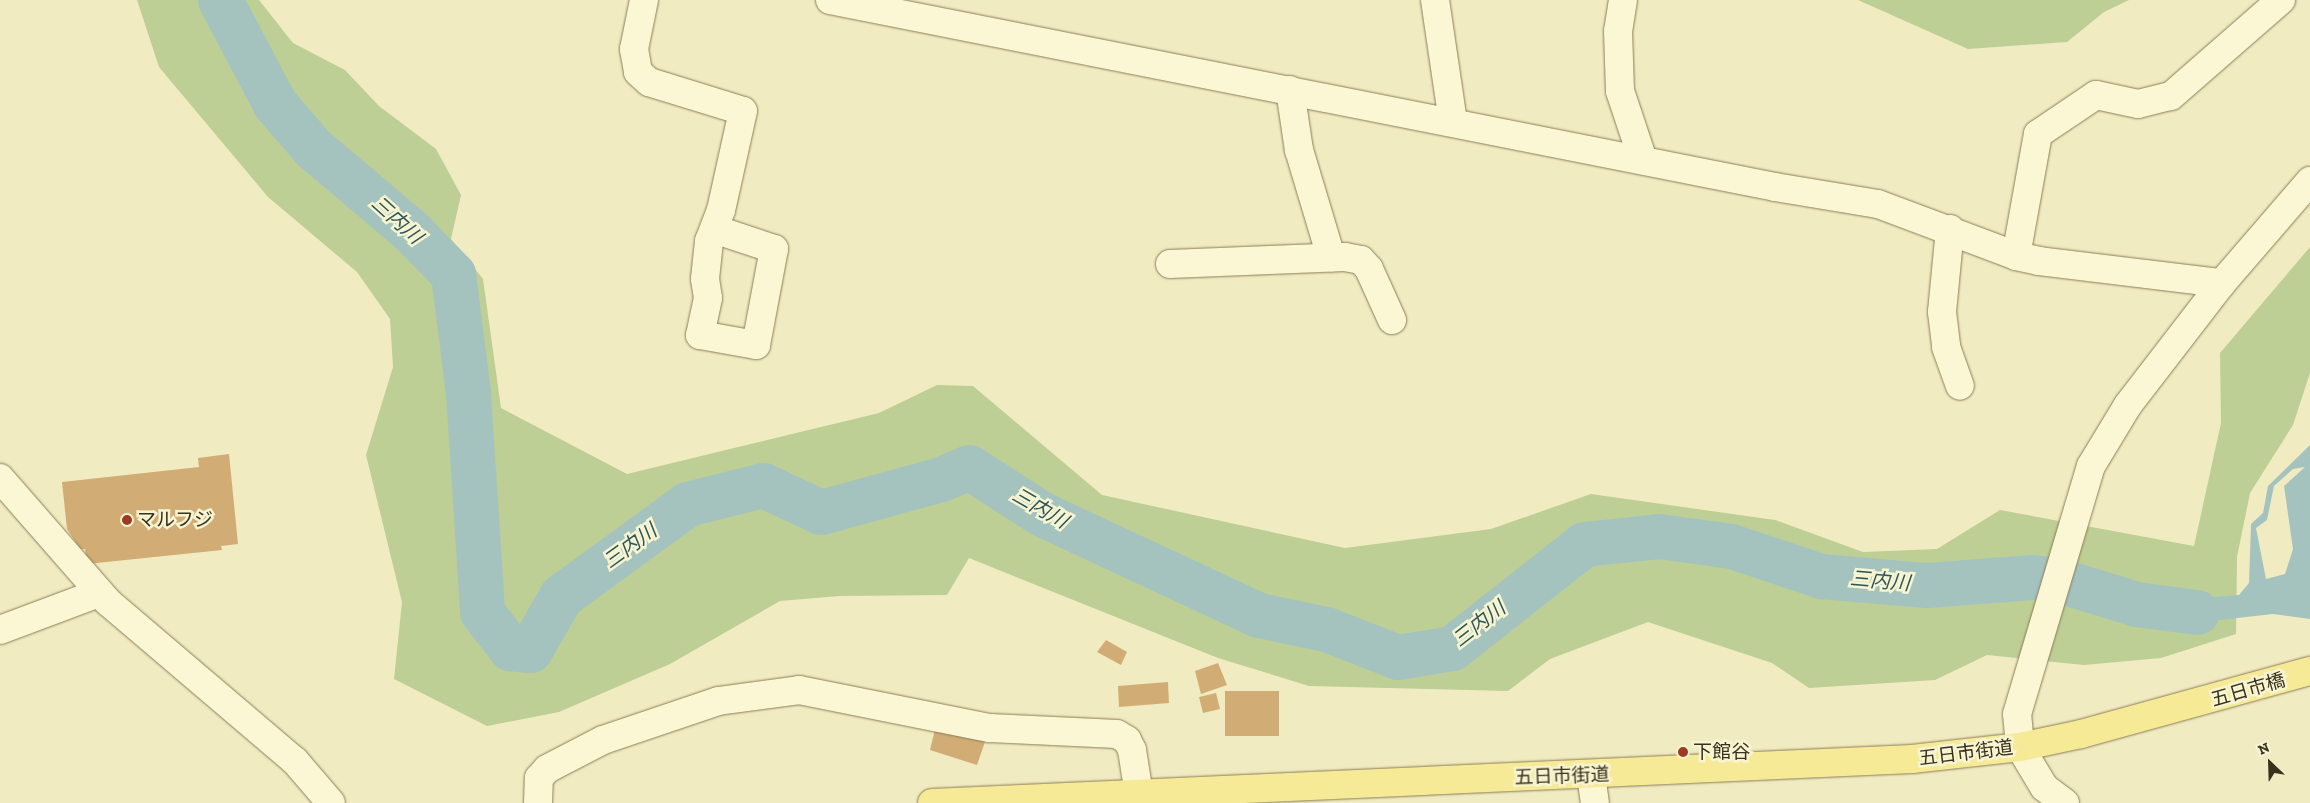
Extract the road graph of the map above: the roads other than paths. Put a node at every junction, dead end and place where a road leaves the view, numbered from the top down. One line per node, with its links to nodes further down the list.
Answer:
1 (644, 0): 10 (street)
2 (830, 0): 6 (street)
3 (1435, 0): 7 (street)
4 (1623, 0): 8 (street)
5 (2281, 0): 12 (street)
6 (1290, 90): 7 (street); 13 (street)
7 (1452, 122): 8 (street)
8 (1643, 160): 11 (street)
9 (2310, 181): 15 (street)
10 (714, 229)
11 (1950, 229): 12 (street); 17 (street)
12 (2016, 256): 15 (street)
13 (1331, 257): 14 (street); 16 (street)
14 (1170, 264)
15 (2222, 283): 23 (street)
16 (1392, 320)
17 (1960, 386)
18 (0, 478): 19 (street)
19 (99, 593): 20 (street); 26 (street)
20 (0, 630)
21 (2310, 671): 22 (main road, 五日市橋)
22 (2186, 708): 23 (main road, 五日市街道)
23 (2020, 747): 24 (main road, 五日市街道); 30 (street)
24 (1591, 775): 25 (main road, 五日市街道); 29 (street)
25 (1139, 794): 27 (street); 28 (main road, 五日市街道)
26 (331, 803)
27 (538, 803)
28 (932, 803)
29 (1595, 803)
30 (2065, 803)

